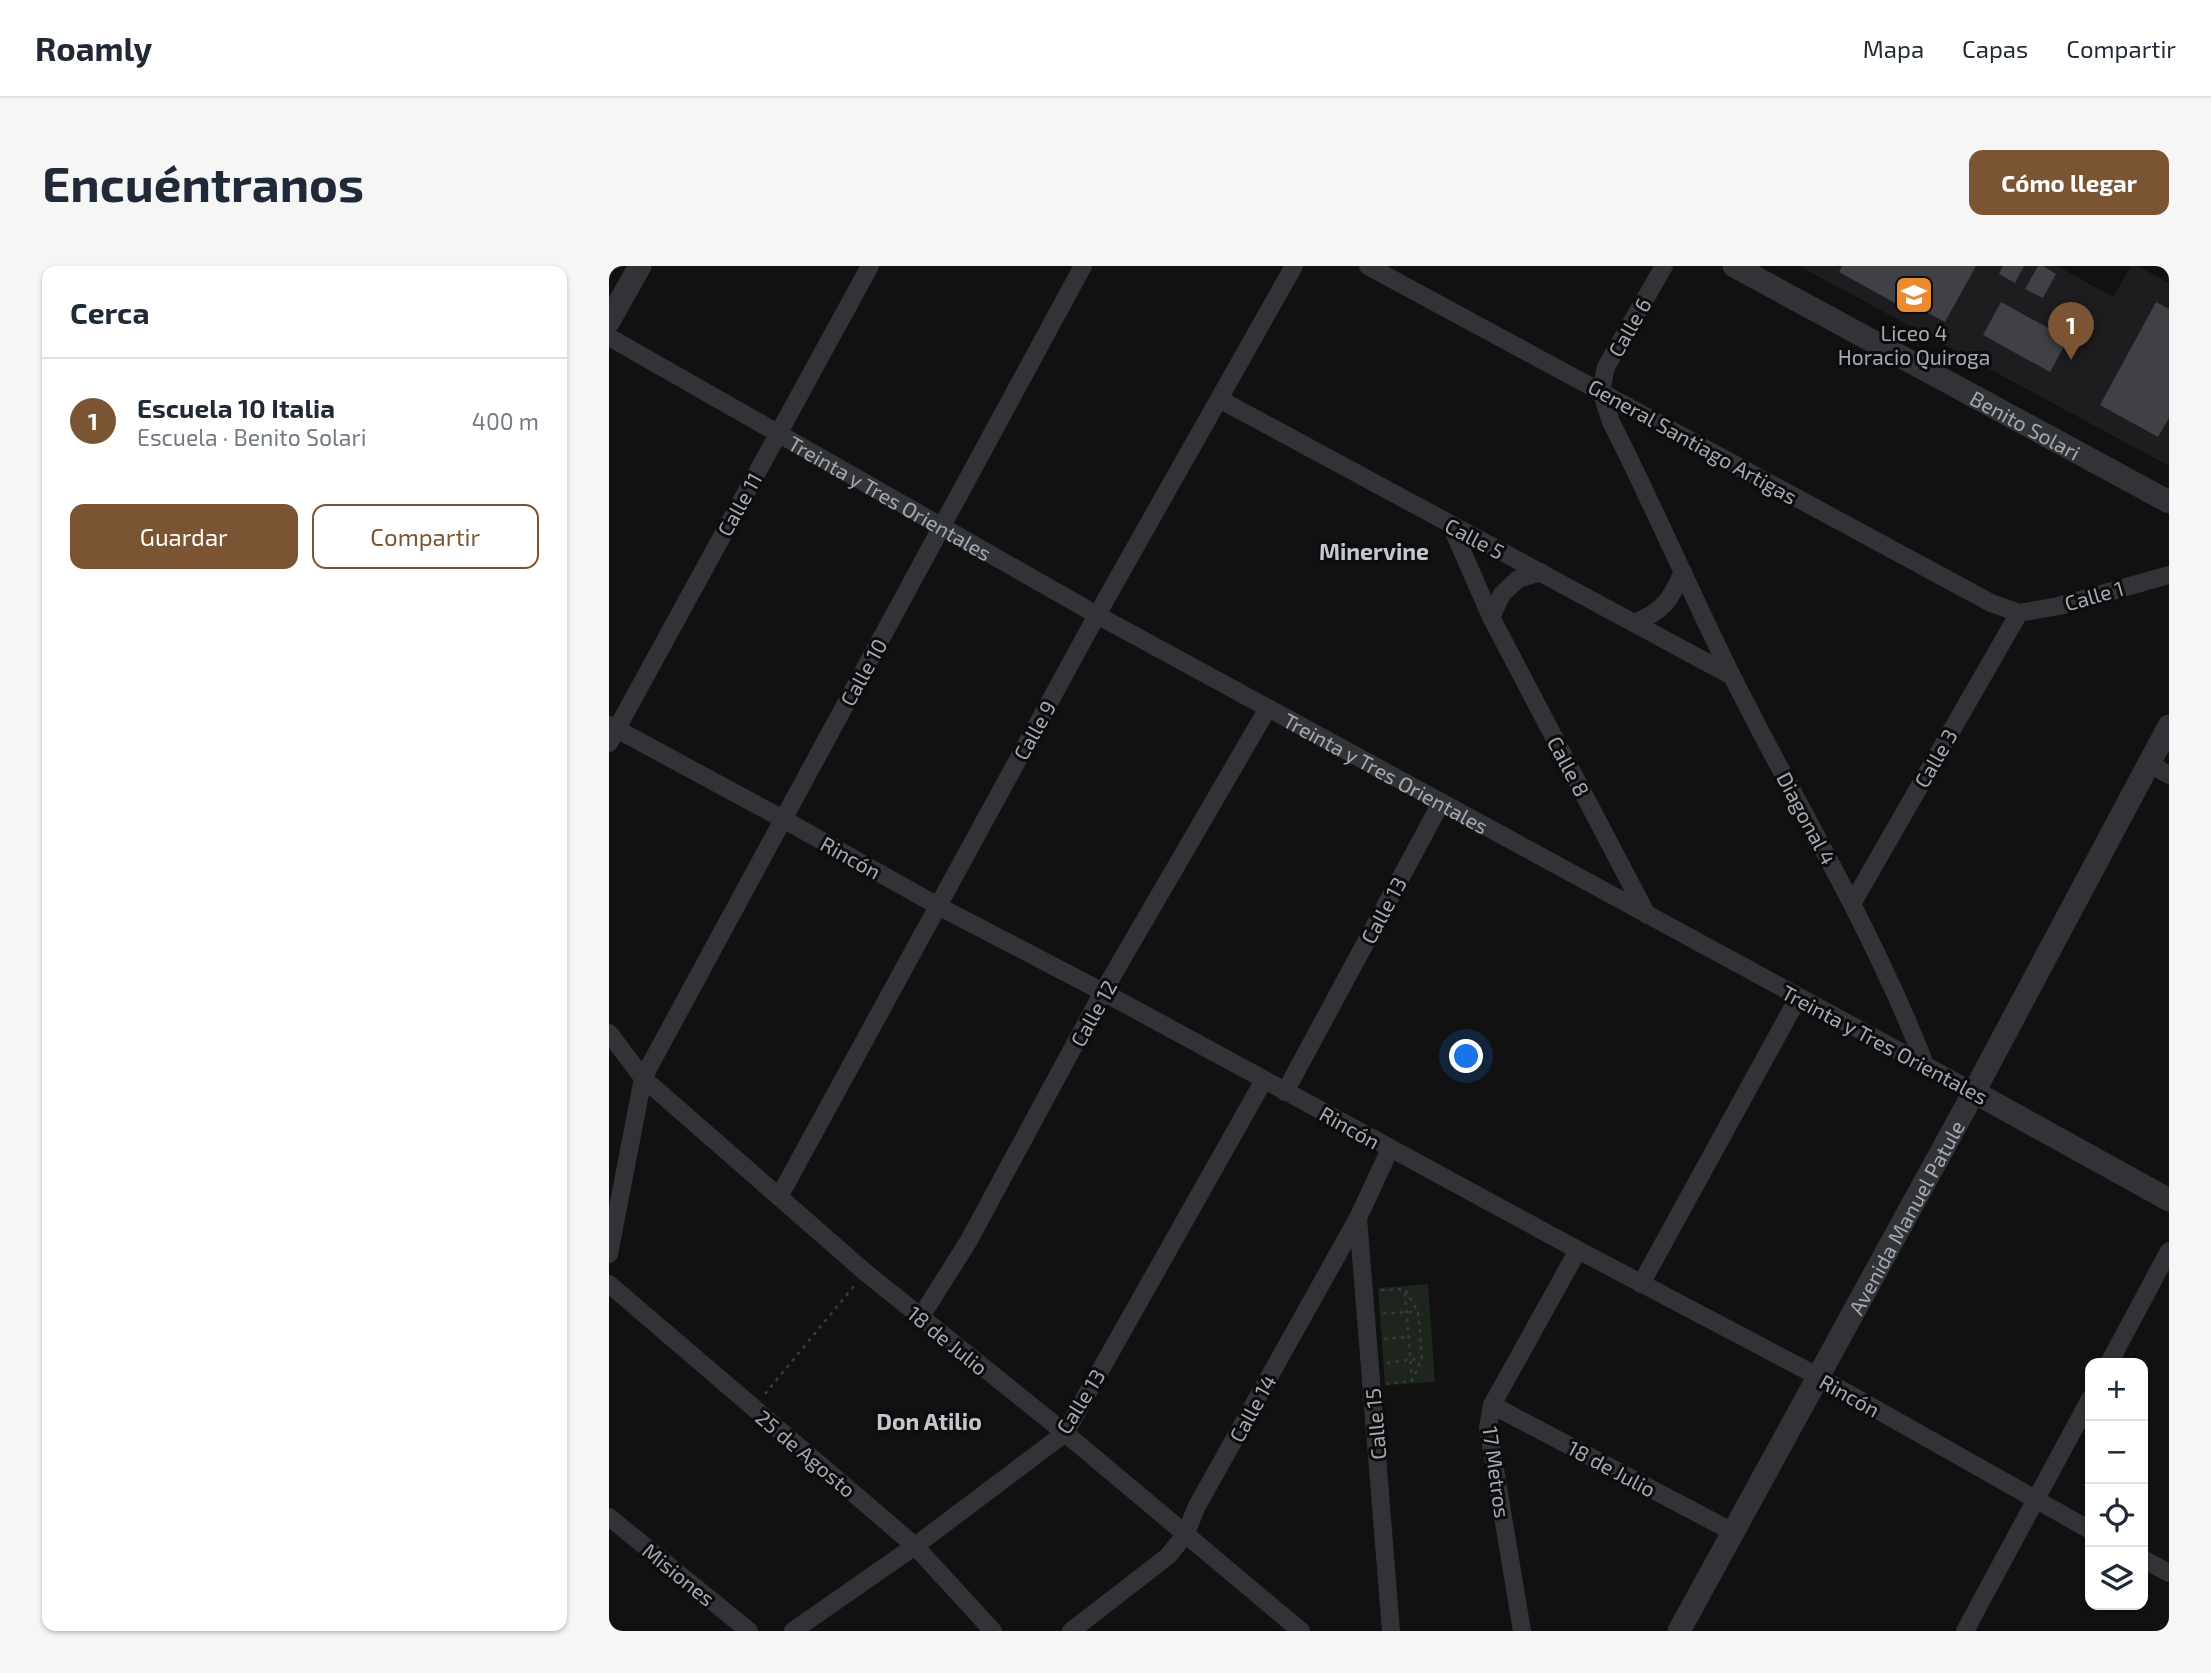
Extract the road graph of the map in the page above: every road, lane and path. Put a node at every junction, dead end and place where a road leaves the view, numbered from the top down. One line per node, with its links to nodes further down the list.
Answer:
1 (640, 266): 9 (street)
2 (870, 266): 13 (street, Calle 11)
3 (1083, 266): 16 (street, Calle 10)
4 (1293, 266): 12 (street, Calle 9)
5 (1368, 266): 11 (street, General Santiago Artigas)
6 (1664, 266): 11 (street, Calle 6)
7 (1734, 266): 15 (street, Benito Solari)
8 (1767, 266): 14 (street, Benito Solari)
9 (609, 321)
10 (609, 337): 13 (street, Treinta y Tres Orientales)
11 (1601, 391): 19 (street, Diagonal 4); 21 (street, General Santiago Artigas)
12 (1219, 399): 17 (street, Calle 5); 22 (street, Calle 9)
13 (778, 433): 16 (street, Treinta y Tres Orientales); 28 (street, Calle 11)
14 (2169, 485)
15 (2169, 502)
16 (943, 526): 22 (street, Treinta y Tres Orientales); 32 (street, Calle 10)
17 (1451, 526): 18 (street, Calle 5); 23 (street, Calle 8)
18 (1541, 572): 23 (street); 24 (street, Calle 5)
19 (1683, 572): 24 (street); 25 (street, Diagonal 4)
20 (2169, 575): 21 (street, Calle 1)
21 (2019, 613): 33 (street, Calle 3)
22 (1097, 615): 26 (street, Treinta y Tres Orientales); 34 (street, Calle 9)
23 (1491, 617): 35 (street, Calle 8)
24 (1634, 623): 25 (street, Calle 5)
25 (1732, 676): 33 (street, Diagonal 4)
26 (1268, 708): 31 (street, Treinta y Tres Orientales); 36 (street, Calle 12)
27 (2169, 726): 29 (street, Avenida Manuel Patule)
28 (612, 732): 32 (street, Rincón)
29 (2148, 763): 30 (street); 42 (street, Avenida Manuel Patule)
30 (2169, 775)
31 (1441, 803): 35 (street, Treinta y Tres Orientales); 43 (street, Calle 13)
32 (783, 819): 34 (street, Rincón); 40 (street, Calle 10)
33 (1852, 904): 39 (street, Diagonal 4)
34 (938, 906): 36 (street, Rincón); 45 (street, Calle 9)
35 (1647, 915): 37 (street, Treinta y Tres Orientales)
36 (1103, 992): 41 (street, Rincón); 59 (street, Calle 12)
37 (1798, 998): 39 (street, Treinta y Tres Orientales); 53 (street)
38 (609, 1033): 40 (street, 18 de Julio)
39 (1926, 1066): 42 (street, Treinta y Tres Orientales)
40 (643, 1078): 45 (street, 18 de Julio); 50 (street, Calle 10)
41 (1264, 1080): 43 (street, Rincón); 72 (street, Calle 13)
42 (1974, 1091): 46 (street, Treinta y Tres Orientales); 66 (street, Avenida Manuel Patule)
43 (1285, 1092): 44 (street, Rincón)
44 (1390, 1149): 47 (street, Calle 14); 48 (street, Rincón)
45 (779, 1197): 51 (street, 18 de Julio)
46 (2169, 1200)
47 (1358, 1218): 55 (street, Calle 15); 77 (street, Calle 14)
48 (1578, 1250): 53 (street, Rincón); 69 (street, 17 Metros)
49 (2169, 1251): 63 (street)
50 (609, 1254)
51 (865, 1272): 59 (street, 18 de Julio); 70 (path)
52 (609, 1284): 70 (street, 25 de Agosto)
53 (1641, 1284): 66 (street, Rincón)
54 (1405, 1289): 55 (path); 56 (path); 57 (path)
55 (1364, 1291): 58 (street, Calle 15)
56 (1407, 1312): 57 (path); 58 (path); 60 (path)
57 (1418, 1312): 62 (path)
58 (1366, 1314): 61 (street, Calle 15)
59 (920, 1318): 72 (street, 18 de Julio)
60 (1409, 1337): 61 (path); 64 (path)
61 (1368, 1340): 65 (street, Calle 15)
62 (1422, 1358): 64 (path); 67 (path)
63 (2112, 1358)
64 (1410, 1359): 65 (path); 67 (path)
65 (1370, 1365): 68 (street, Calle 15)
66 (1819, 1377): 73 (street, Rincón); 76 (street, Avenida Manuel Patule)
67 (1412, 1381): 68 (path)
68 (1371, 1386): 86 (street, Calle 15)
69 (1492, 1405): 76 (street, 18 de Julio); 87 (street, 17 Metros)
70 (753, 1408): 78 (street, 25 de Agosto)
71 (2085, 1409): 73 (street)
72 (1065, 1433): 77 (street, 18 de Julio); 78 (street, Calle 13)
73 (2037, 1500): 75 (street, Rincón); 89 (street)
74 (609, 1517): 81 (street, Misiones)
75 (2085, 1527)
76 (1733, 1532): 88 (street, Avenida Manuel Patule)
77 (1185, 1535): 84 (street, Calle 14); 85 (street, 18 de Julio)
78 (915, 1546): 82 (street, Calle 13); 83 (street, 25 de Agosto)
79 (2148, 1562): 80 (street)
80 (2169, 1573)
81 (749, 1631)
82 (793, 1631)
83 (993, 1631)
84 (1071, 1631)
85 (1301, 1631)
86 (1391, 1631)
87 (1522, 1631)
88 (1679, 1631)
89 (1965, 1631)

